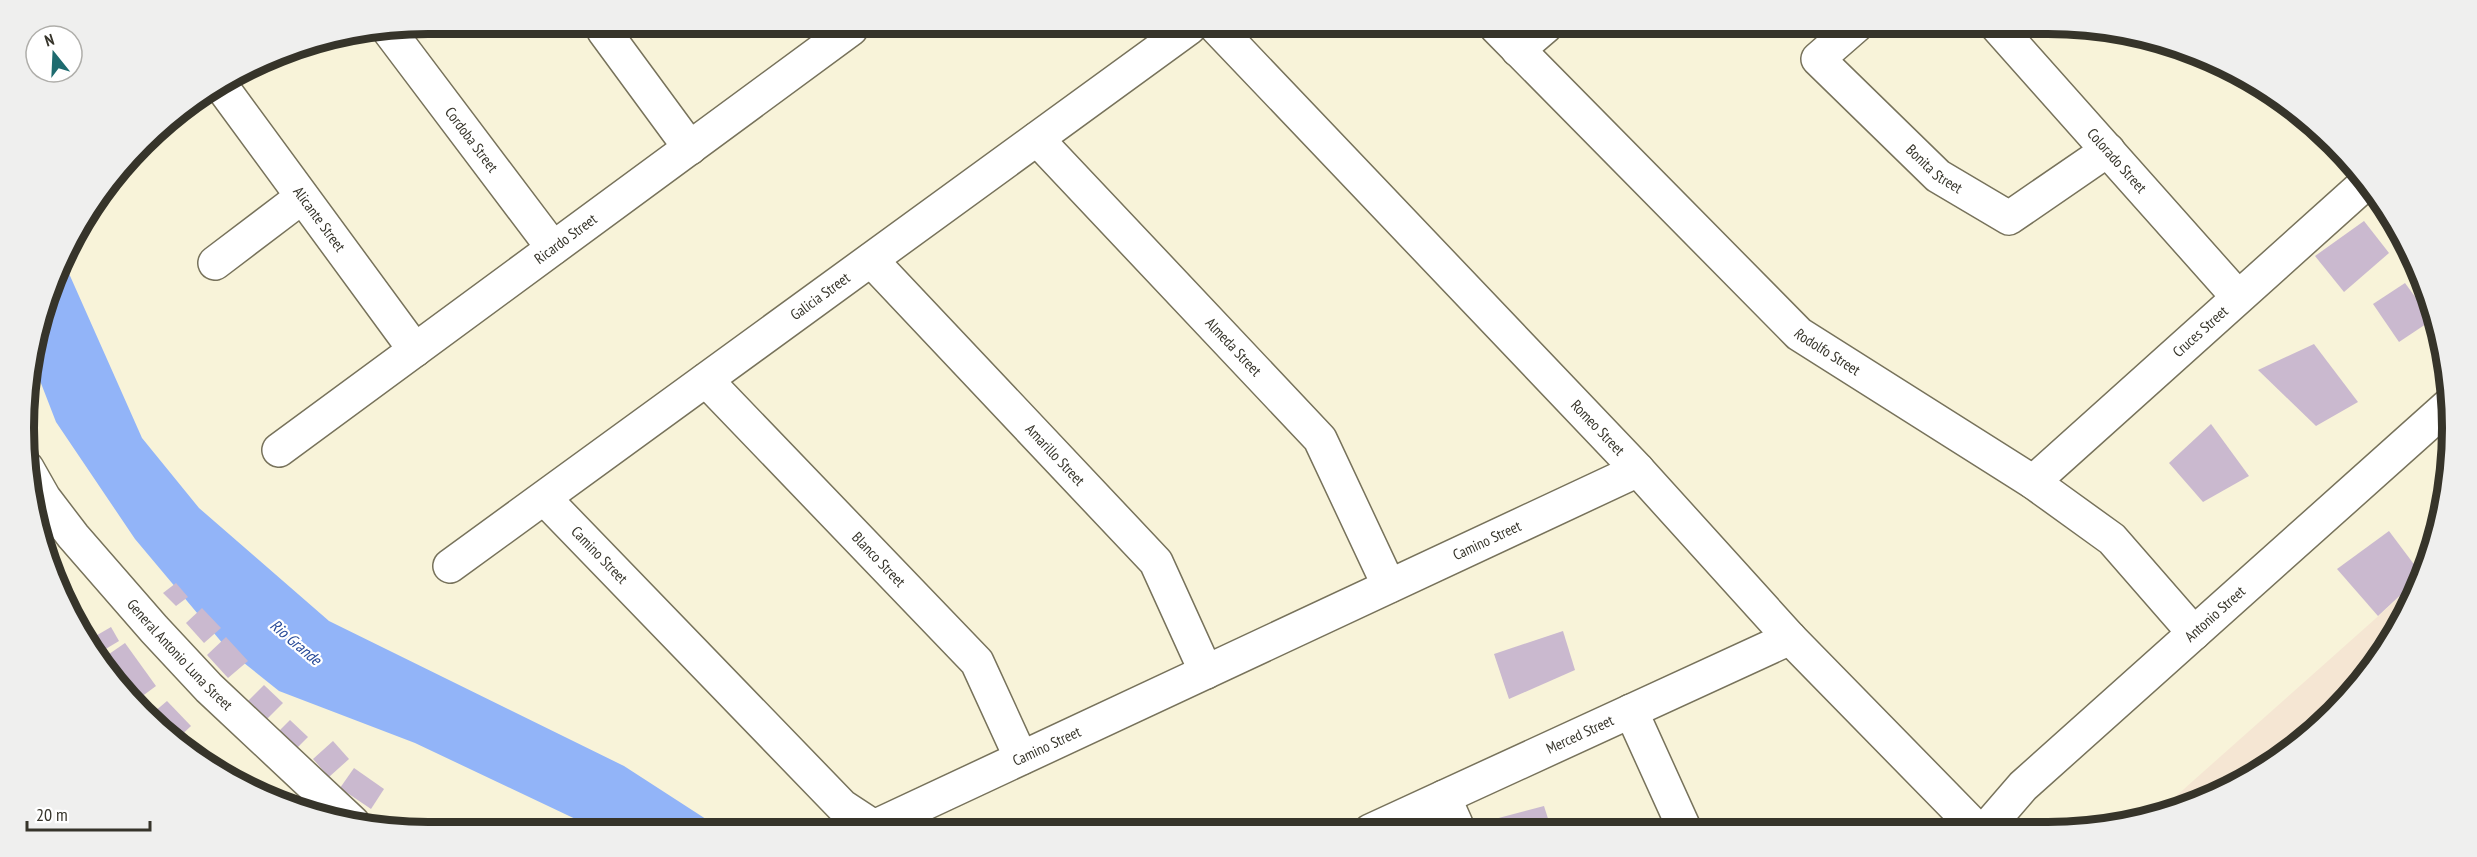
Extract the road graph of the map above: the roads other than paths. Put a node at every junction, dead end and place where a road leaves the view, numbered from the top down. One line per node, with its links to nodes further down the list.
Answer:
1 (606, 34): 13 (street)
2 (1181, 34): 12 (street, Galicia Street)
3 (1223, 34): 25 (street, Romeo Street)
4 (1503, 34): 10 (street, Rodolfo Street)
5 (1537, 34): 10 (street)
6 (1847, 34): 14 (street, Bonita Street)
7 (2004, 34): 14 (street, Colorado Street)
8 (831, 35): 13 (street, Ricardo Street)
9 (393, 36): 17 (street, Cordoba Street)
10 (1518, 50): 26 (street, Rodolfo Street)
11 (225, 91): 16 (street, Alicante Street)
12 (1036, 139): 18 (street, Galicia Street); 30 (street, Almeda Street)
13 (690, 148): 17 (street, Ricardo Street)
14 (2108, 150): 20 (street, Colorado Street)
15 (2360, 188): 20 (street, Cruces Street)
16 (302, 197): 19 (street); 21 (street, Alicante Street)
17 (554, 248): 21 (street, Ricardo Street)
18 (871, 260): 22 (street, Galicia Street); 33 (street, Amarillo Street)
19 (215, 262)
20 (2238, 297): 26 (street, Cruces Street)
21 (415, 350): 24 (street, Ricardo Street)
22 (706, 381): 28 (street, Galicia Street); 35 (street, Blanco Street)
23 (2442, 411): 31 (street, Antonio Street)
24 (279, 450)
25 (1638, 470): 30 (street, Camino Street); 32 (street, Romeo Street)
26 (2034, 482): 31 (street, Rodolfo Street)
27 (40, 490): 37 (street, General Antonio Luna Street)
28 (545, 499): 29 (street, Galicia Street); 38 (street, Camino Street)
29 (450, 566)
30 (1389, 586): 33 (street, Camino Street)
31 (2194, 633): 44 (street, Antonio Street)
32 (1790, 638): 34 (street, Merced Street); 43 (street, Romeo Street)
33 (1206, 672): 35 (street, Camino Street)
34 (1631, 711): 36 (street, Merced Street); 42 (street)
35 (1021, 758): 39 (street, Camino Street)
36 (1444, 797): 40 (street, Merced Street); 41 (street)
37 (342, 813)
38 (866, 822)
39 (885, 822)
40 (1390, 822)
41 (1455, 822)
42 (1681, 822)
43 (1970, 822)
44 (1992, 822)

